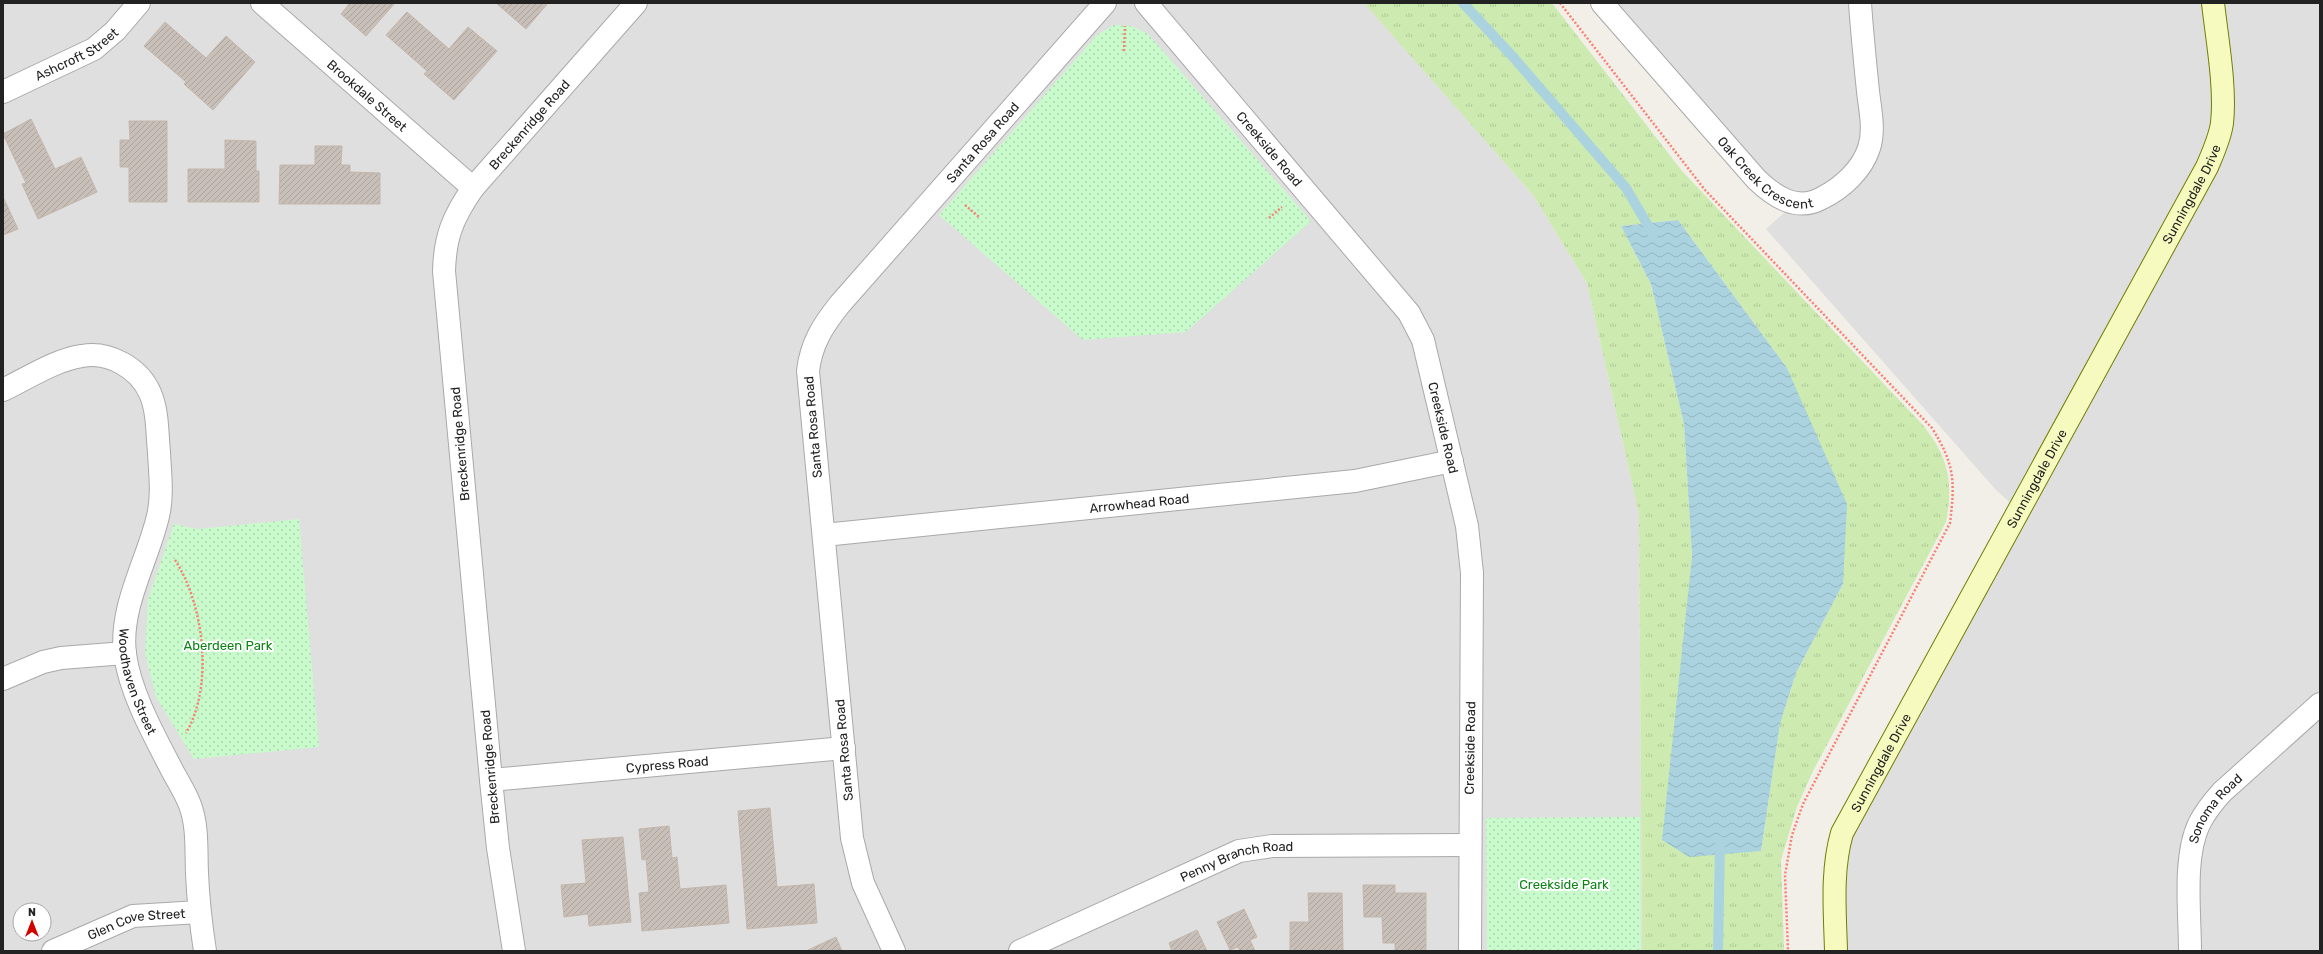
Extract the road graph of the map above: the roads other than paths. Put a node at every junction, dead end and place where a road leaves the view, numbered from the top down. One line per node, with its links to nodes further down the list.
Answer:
1 (139, 3): 9 (street, Ashcroft Street)
2 (262, 3): 10 (street, Brookdale Street)
3 (636, 3): 10 (street, Breckenridge Road)
4 (1105, 3): 13 (street, Santa Rosa Road)
5 (1146, 3): 12 (street, Creekside Road)
6 (1602, 3): 7 (street, Oak Creek Crescent)
7 (1860, 3)
8 (2213, 3): 27 (street, Sunningdale Drive)
9 (3, 92)
10 (473, 188): 18 (street, Breckenridge Road)
11 (3, 390): 14 (street, Woodhaven Street)
12 (1452, 461): 13 (street, Arrowhead Road); 19 (street, Creekside Road)
13 (824, 535): 17 (street, Santa Rosa Road)
14 (125, 653): 15 (street); 20 (street, Woodhaven Street)
15 (3, 679)
16 (2320, 704): 28 (street, Sonoma Road)
17 (844, 748): 18 (street, Cypress Road); 24 (street, Santa Rosa Road)
18 (491, 780): 23 (street, Breckenridge Road)
19 (1469, 845): 25 (street, Penny Branch Road); 26 (street, Creekside Road)
20 (199, 912): 21 (street, Glen Cove Street); 22 (street, Woodhaven Street)
21 (53, 951)
22 (205, 951)
23 (514, 951)
24 (894, 951)
25 (1020, 951)
26 (1470, 951)
27 (1836, 951)
28 (2190, 951)

